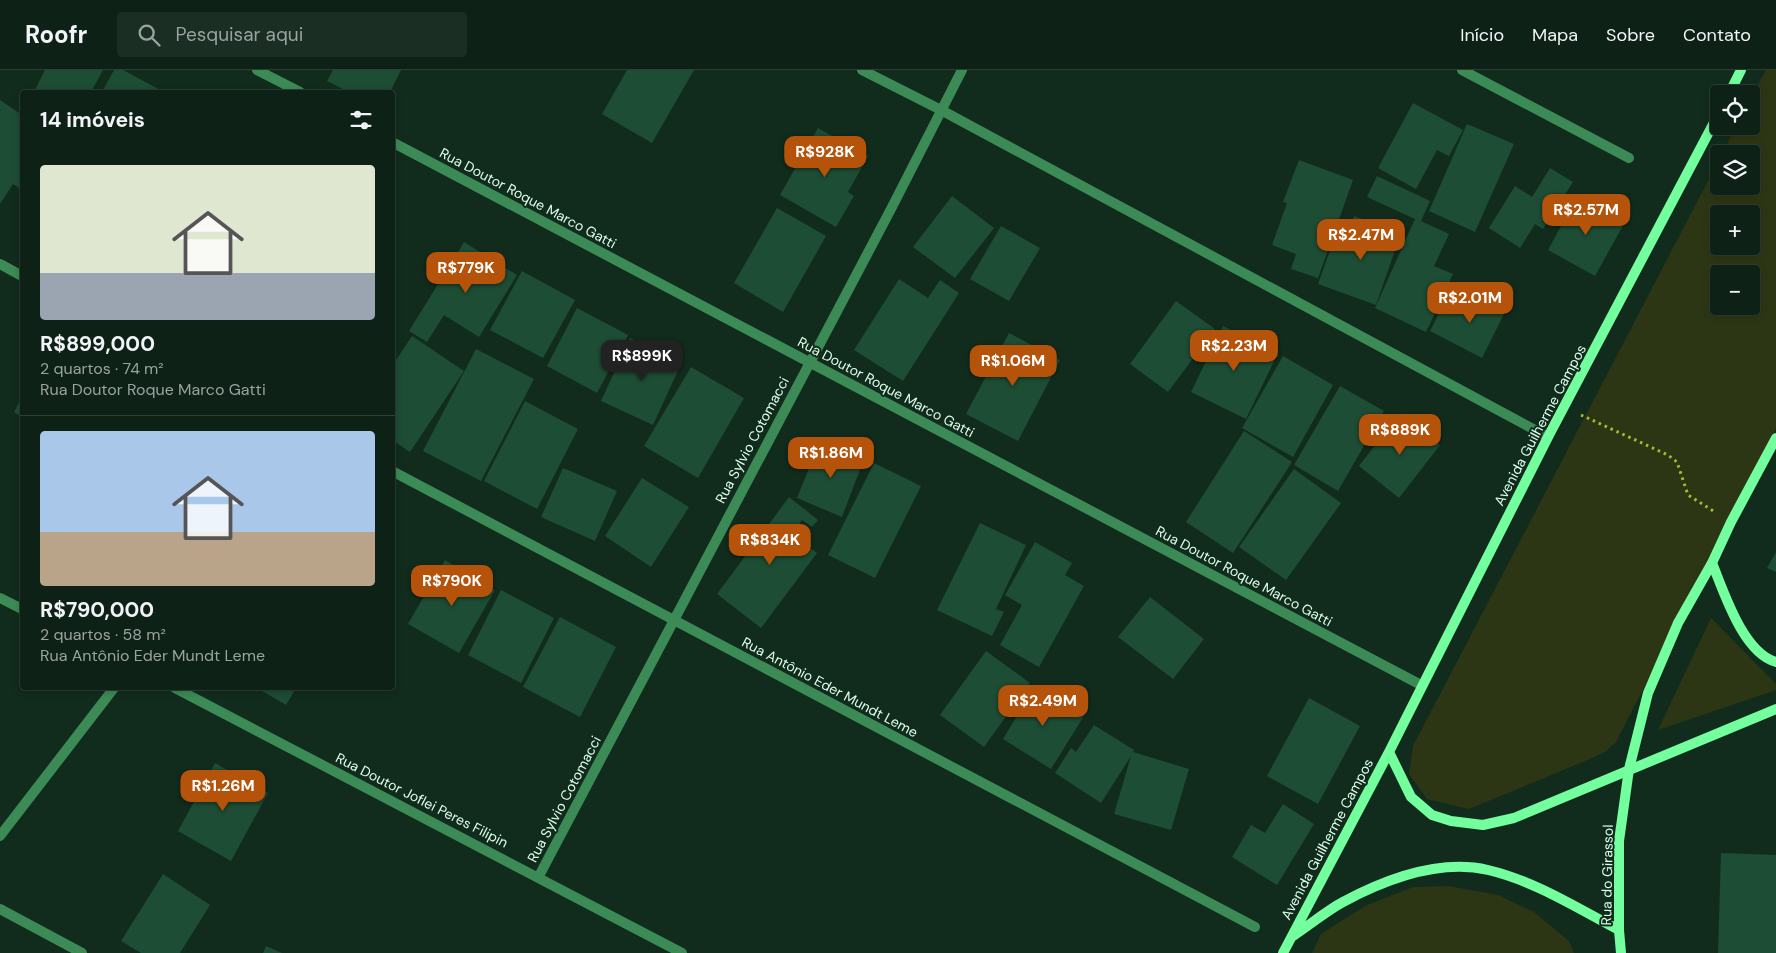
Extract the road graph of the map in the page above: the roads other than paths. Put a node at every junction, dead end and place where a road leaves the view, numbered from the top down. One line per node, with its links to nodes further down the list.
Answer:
1 (257, 70): 7 (street)
2 (862, 70): 8 (street)
3 (962, 70): 8 (street, Rua Sylvio Cotomacci)
4 (1462, 70): 11 (street)
5 (1741, 70): 6 (main road)
6 (1734, 85)
7 (296, 90)
8 (941, 110): 14 (street, Rua Sylvio Cotomacci); 15 (street)
9 (1710, 129): 15 (main road, Avenida Guilherme Campos)
10 (395, 144): 14 (street, Rua Doutor Roque Marco Gatti)
11 (1629, 158)
12 (0, 264): 13 (street)
13 (20, 275)
14 (809, 362): 21 (street, Rua Sylvio Cotomacci); 23 (street, Rua Doutor Roque Marco Gatti)
15 (1548, 437): 23 (main road, Avenida Guilherme Campos)
16 (1776, 438): 18 (main road)
17 (395, 473): 21 (street, Rua Antônio Eder Mundt Leme)
18 (1712, 564): 22 (main road); 28 (main road)
19 (0, 598): 20 (street)
20 (20, 608)
21 (673, 620): 30 (street, Rua Sylvio Cotomacci); 32 (street, Rua Antônio Eder Mundt Leme)
22 (1776, 662)
23 (1421, 685): 27 (main road, Avenida Guilherme Campos)
24 (112, 690): 29 (street)
25 (179, 690): 30 (street, Rua Doutor Joflei Peres Filipin)
26 (1776, 709): 28 (main road, Avenida Guilherme Campos)
27 (1388, 752): 28 (main road, Avenida Guilherme Campos); 34 (main road, Avenida Guilherme Campos)
28 (1629, 769): 33 (main road, Rua do Girassol)
29 (0, 836)
30 (539, 876): 36 (street, Rua Doutor Joflei Peres Filipin)
31 (0, 909): 35 (street)
32 (1255, 928)
33 (1619, 930): 34 (main road, Avenida Guilherme Campos); 38 (main road, Rua do Girassol)
34 (1290, 938): 37 (main road, Avenida Guilherme Campos)
35 (82, 953)
36 (682, 953)
37 (1283, 953)
38 (1621, 953)

